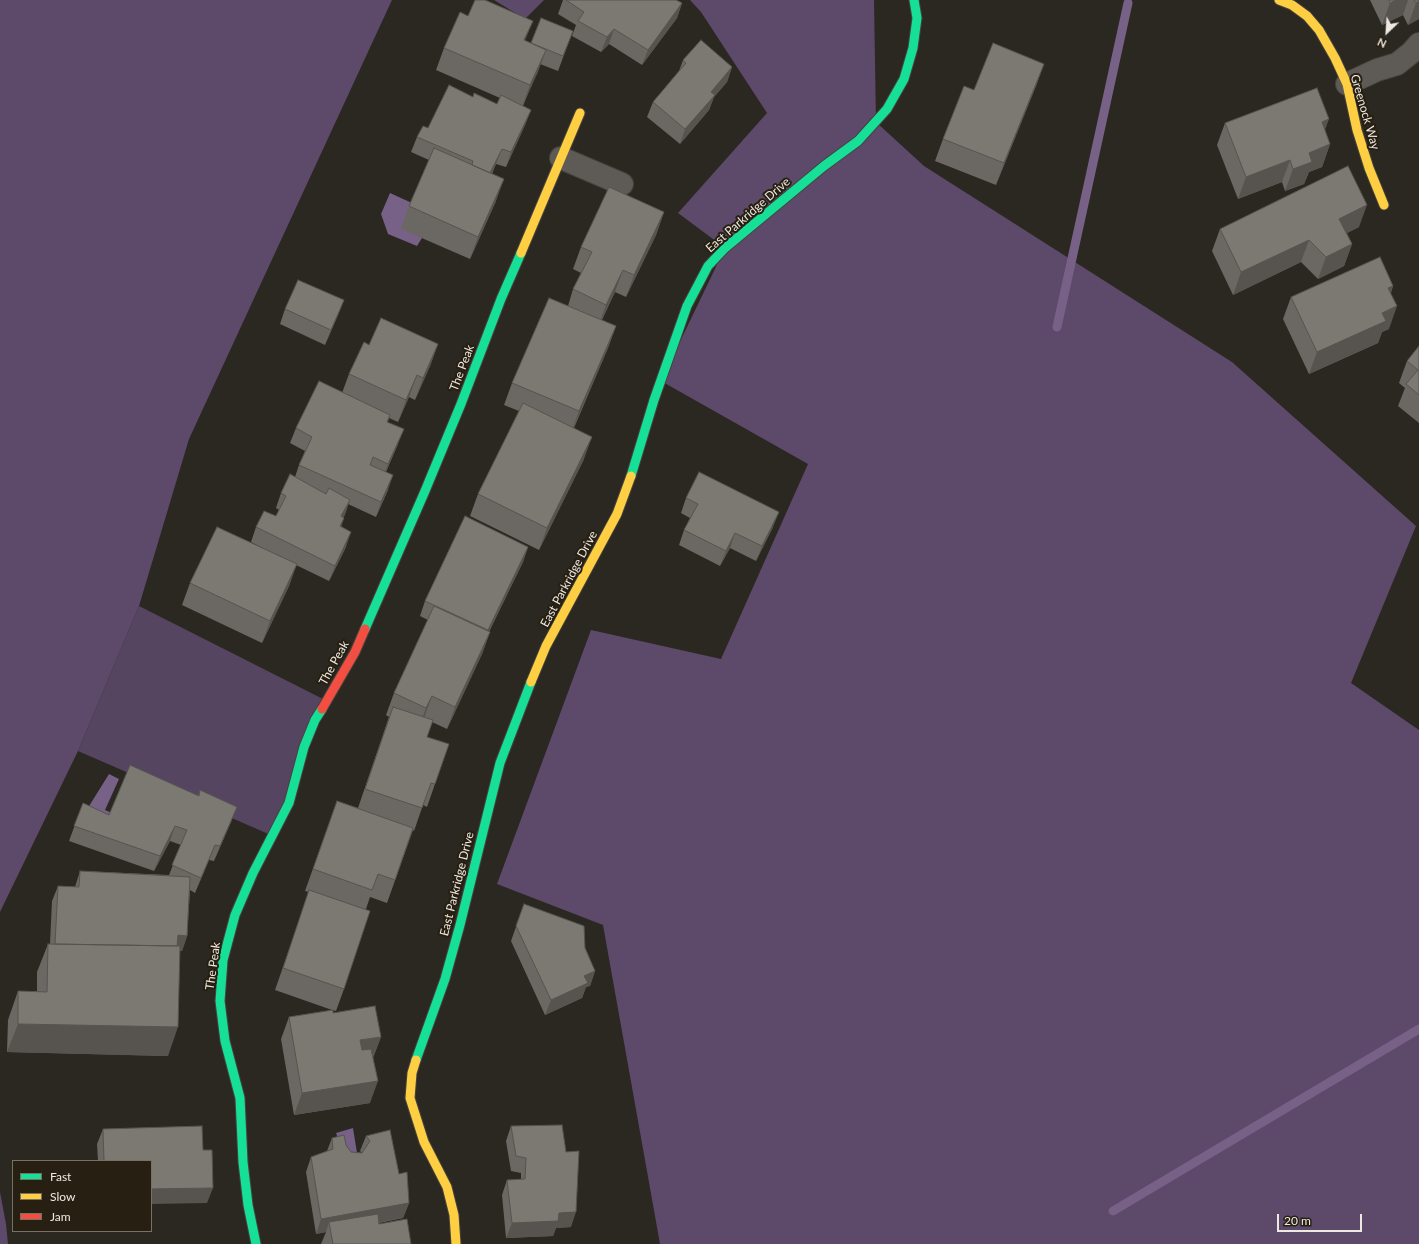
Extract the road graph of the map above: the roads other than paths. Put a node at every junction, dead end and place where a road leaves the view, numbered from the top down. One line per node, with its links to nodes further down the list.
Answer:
1 (914, 0): 10 (street, East Parkridge Drive)
2 (1279, 0): 4 (street, Greenock Way)
3 (1419, 44): 4 (street)
4 (1347, 84): 8 (street, Greenock Way)
5 (580, 113): 6 (street, The Peak)
6 (561, 158): 7 (street); 9 (street, The Peak)
7 (622, 184)
8 (1384, 205)
9 (256, 1244)
10 (456, 1244)

